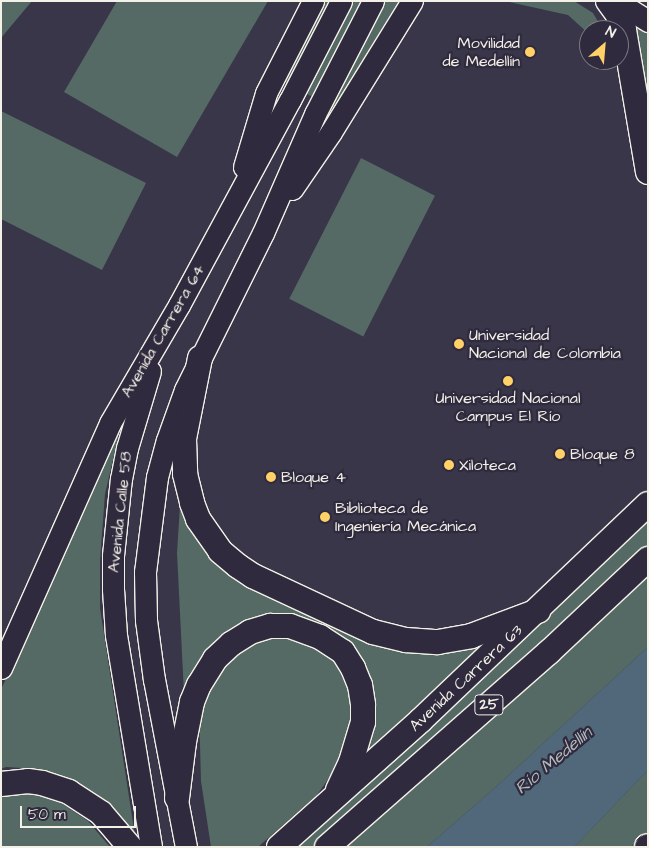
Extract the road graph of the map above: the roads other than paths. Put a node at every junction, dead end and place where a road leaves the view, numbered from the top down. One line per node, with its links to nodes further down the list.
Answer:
1 (313, 1): 9 (main road)
2 (341, 1): 9 (main road, Avenida Carrera 64)
3 (373, 1): 10 (main road)
4 (412, 1): 10 (main road)
5 (608, 1): 8 (highway)
6 (616, 1): 7 (main road)
7 (648, 20)
8 (648, 172)
9 (229, 212): 11 (main road, Avenida Carrera 64)
10 (263, 233): 12 (main road)
11 (179, 304): 16 (main road, Avenida Carrera 64); 22 (main road, Avenida Calle 58)
12 (200, 358): 15 (highway); 18 (main road, Avenida Calle 58)
13 (648, 504): 15 (highway, Avenida Carrera 63 / 25)
14 (648, 559): 24 (highway, Avenida Carrera 63 / 25)
15 (538, 611): 19 (highway, Avenida Carrera 63 / 25)
16 (1, 668)
17 (1, 784): 21 (highway)
18 (177, 798): 19 (highway); 20 (main road, Avenida Calle 58)
19 (335, 798): 23 (highway, Avenida Carrera 63 / 25)
20 (185, 841)
21 (130, 847)
22 (151, 847)
23 (279, 847)
24 (327, 847)

